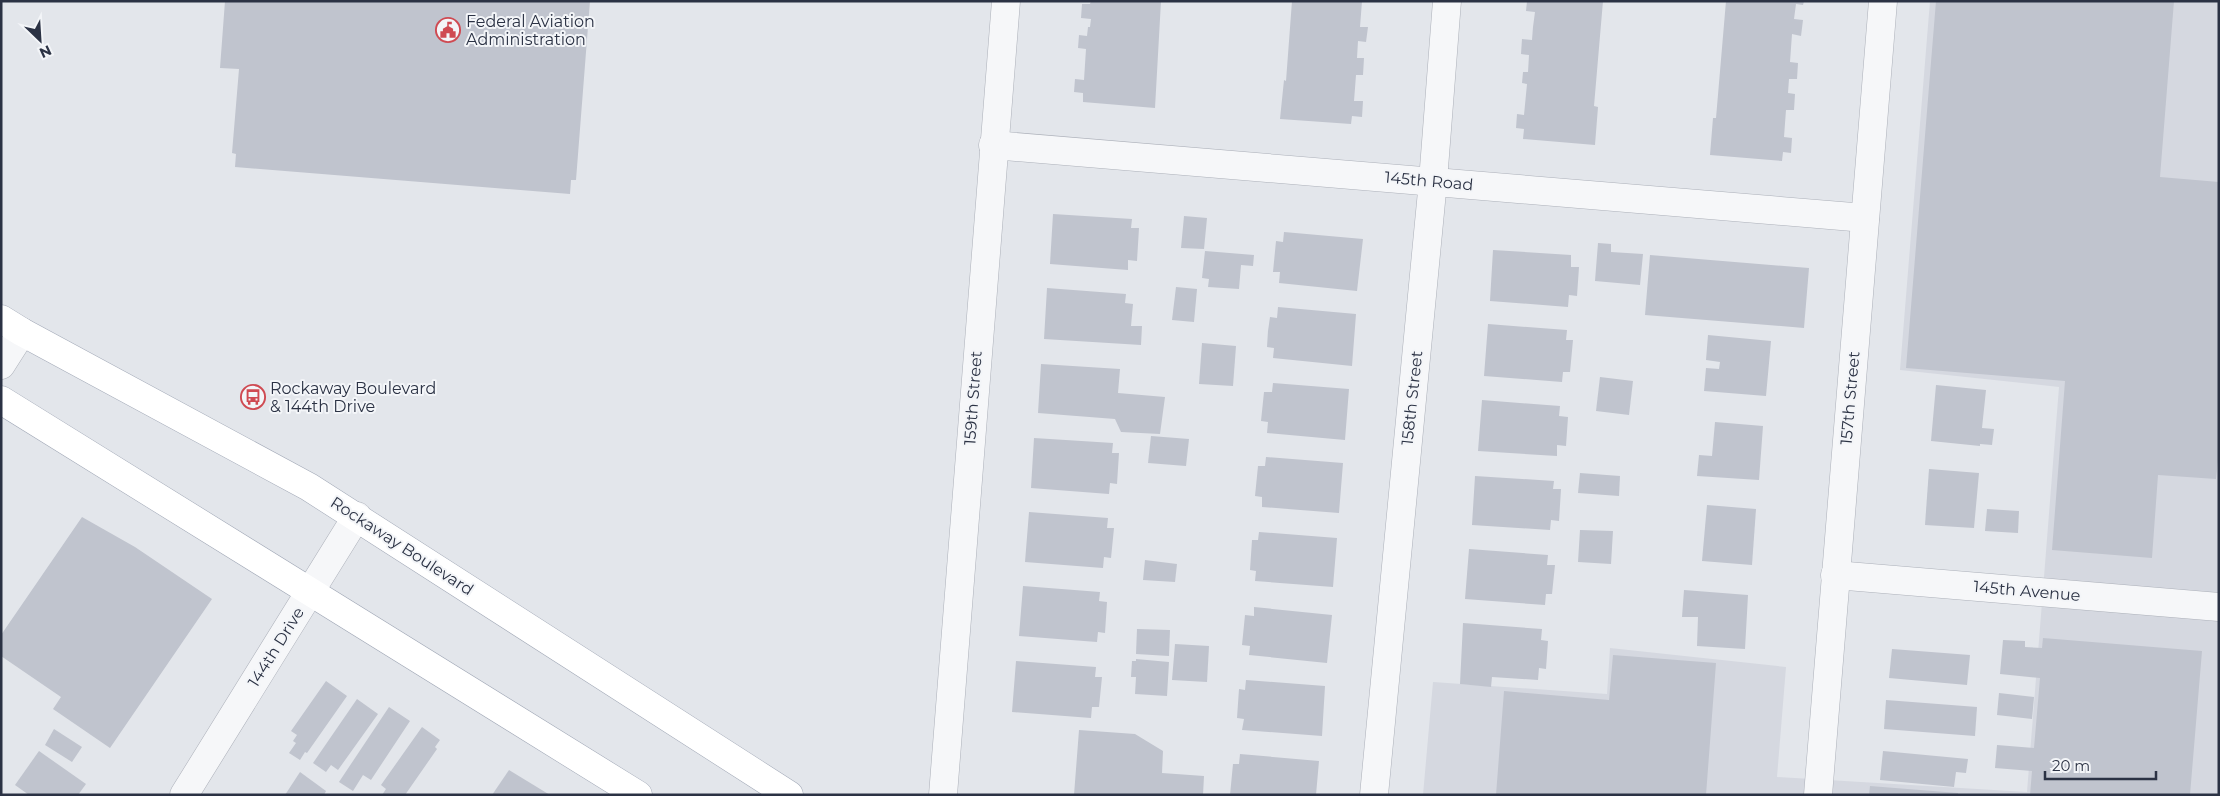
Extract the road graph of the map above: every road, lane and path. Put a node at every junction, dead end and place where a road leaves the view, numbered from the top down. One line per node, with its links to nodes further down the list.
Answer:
1 (1006, 1): 4 (street, 159th Street)
2 (1447, 1): 5 (street, 158th Street)
3 (1883, 1): 6 (street, 157th Street)
4 (993, 145): 5 (street, 145th Road); 17 (street, 159th Street)
5 (1433, 181): 6 (street, 145th Road); 18 (street, 158th Street)
6 (1865, 218): 11 (street, 157th Street)
7 (12, 326): 8 (street); 10 (main road, Rockaway Boulevard)
8 (1, 365)
9 (1, 400): 12 (main road)
10 (357, 516): 12 (street, 144th Drive); 16 (main road, Rockaway Boulevard)
11 (1835, 575): 13 (street, 145th Avenue); 19 (street, 157th Street)
12 (310, 593): 14 (street, 144th Drive); 15 (main road)
13 (2219, 607)
14 (190, 786)
15 (638, 795)
16 (790, 795)
17 (943, 795)
18 (1374, 795)
19 (1818, 795)

